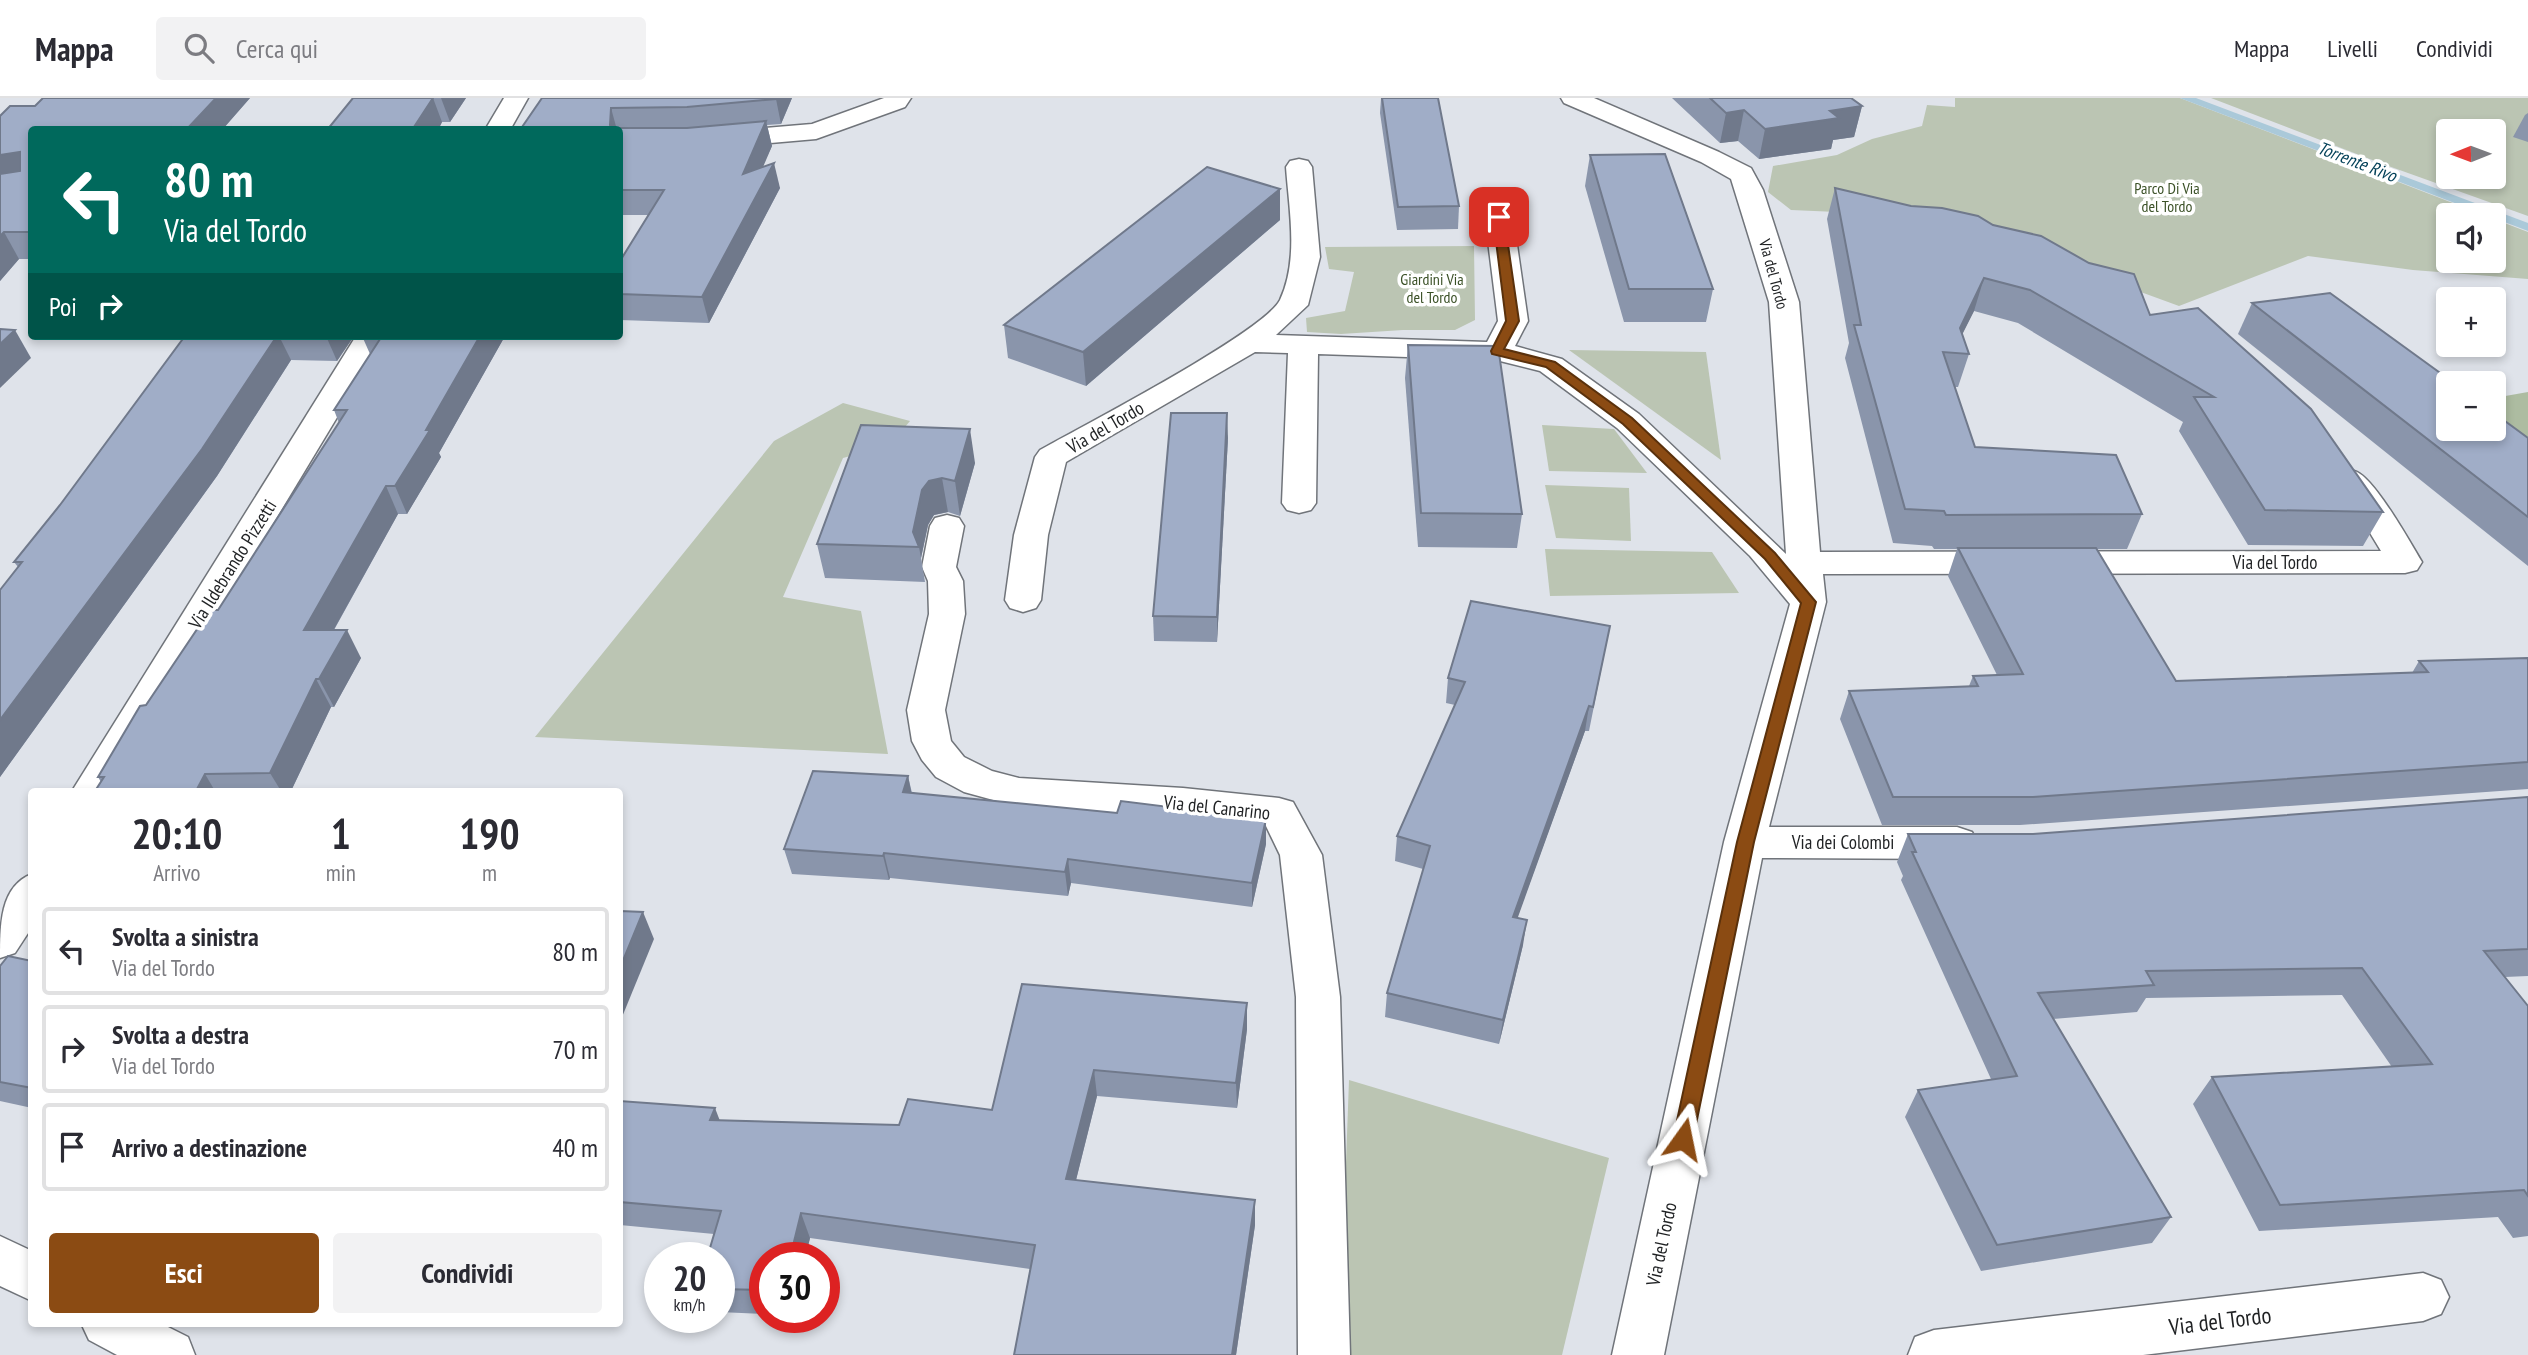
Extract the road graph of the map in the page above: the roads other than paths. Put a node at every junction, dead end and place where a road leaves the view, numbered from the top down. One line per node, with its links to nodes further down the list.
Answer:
1 (516, 98): 4 (street)
2 (900, 98): 5 (street)
3 (1573, 98): 15 (street, Via del Tordo)
4 (499, 126)
5 (623, 142)
6 (1299, 167): 9 (street, Via del Tordo)
7 (1499, 217): 11 (street)
8 (369, 340): 17 (street, Via Ildebrando Pizzetti)
9 (1248, 343): 10 (street); 16 (street, Via del Tordo)
10 (1303, 345): 11 (street); 13 (street)
11 (1497, 351): 15 (street)
12 (2330, 459): 15 (street, Via del Tordo)
13 (1299, 503)
14 (947, 526): 27 (street, Via del Canarino)
15 (1807, 583): 18 (street, Via del Tordo)
16 (1023, 600)
17 (94, 788)
18 (1745, 842): 19 (street, Via dei Colombi); 28 (street, Via del Tordo)
19 (1993, 844)
20 (28, 896): 21 (street)
21 (0, 941)
22 (0, 1259): 23 (street)
23 (28, 1276)
24 (2423, 1297): 29 (street, Via del Tordo)
25 (115, 1327): 26 (street)
26 (169, 1355)
27 (1324, 1355)
28 (1638, 1355)
29 (1934, 1355)

